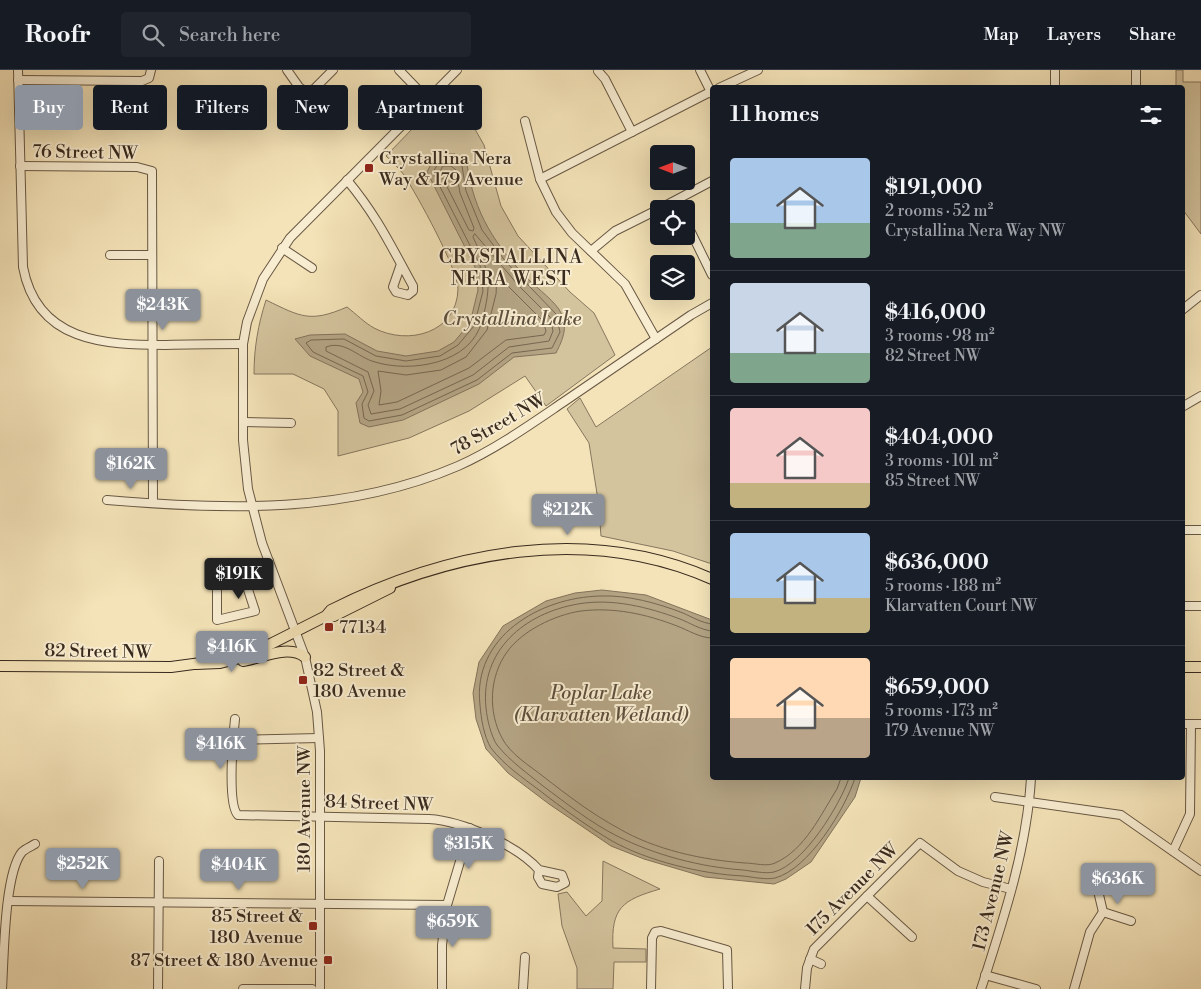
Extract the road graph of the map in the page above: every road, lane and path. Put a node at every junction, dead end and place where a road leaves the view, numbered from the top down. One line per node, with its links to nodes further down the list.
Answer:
1 (18, 70): 12 (street)
2 (151, 70): 12 (street)
3 (287, 70): 4 (street)
4 (333, 70)
5 (399, 70): 13 (street)
6 (456, 70): 14 (street, 180 Avenue NW)
7 (700, 70): 18 (street)
8 (758, 70): 15 (street)
9 (1055, 70): 16 (street)
10 (1136, 70): 17 (street)
11 (598, 71): 22 (street)
12 (18, 80): 23 (street)
13 (413, 85)
14 (441, 85)
15 (726, 85)
16 (1055, 85)
17 (1136, 85)
18 (710, 88)
19 (710, 93): 22 (street)
20 (525, 121): 24 (street)
21 (396, 130): 25 (street, 180 Avenue NW)
22 (632, 132): 24 (street)
23 (20, 166): 33 (street, 76 Street NW); 42 (street)
24 (540, 179): 31 (street)
25 (347, 180): 30 (street, 180 Avenue NW); 34 (street)
26 (710, 182): 27 (street)
27 (675, 200)
28 (650, 214): 31 (street)
29 (695, 240): 36 (street)
30 (282, 248): 35 (street); 41 (street, 180 Avenue NW)
31 (592, 251): 40 (street)
32 (110, 255): 33 (street)
33 (152, 255): 42 (street)
34 (401, 264)
35 (312, 268)
36 (710, 271)
37 (1201, 295): 39 (street)
38 (710, 304): 40 (street, 78 Street NW)
39 (1185, 308)
40 (656, 339): 49 (street, 78 Street NW)
41 (243, 344): 42 (street); 45 (street, 180 Avenue NW)
42 (152, 345): 48 (street)
43 (1201, 396): 44 (street)
44 (1185, 405)
45 (243, 422): 46 (street); 49 (street, 180 Avenue NW)
46 (291, 422)
47 (107, 500): 48 (street, 78 Street NW)
48 (153, 503): 49 (street, 78 Street NW)
49 (251, 507): 52 (street, 180 Avenue NW)
50 (1185, 530): 51 (street)
51 (1201, 530)
52 (269, 561): 53 (street); 57 (street, 180 Avenue NW)
53 (242, 571): 53 (street)
54 (710, 578): 57 (main road, 82 Street NW)
55 (1185, 606): 56 (street)
56 (1201, 606)
57 (296, 631): 58 (main road, 82 Street NW); 59 (street, 180 Avenue NW)
58 (257, 649): 60 (main road, 82 Street NW); 61 (main road, 82 Street NW)
59 (305, 657): 60 (main road); 68 (street, 180 Avenue NW)
60 (220, 663): 61 (main road, 82 Street NW)
61 (195, 664): 62 (main road, 82 Street NW)
62 (0, 666)
63 (1185, 667): 64 (main road)
64 (1201, 667)
65 (235, 719): 69 (street)
66 (1187, 724): 67 (street); 76 (street)
67 (1201, 724)
68 (319, 738): 69 (street); 73 (street, 180 Avenue NW)
69 (233, 740): 73 (street, 84 Street NW)
70 (1031, 780): 72 (street, 173 Avenue NW)
71 (994, 797): 72 (street)
72 (1030, 800): 76 (street); 80 (street, 173 Avenue NW)
73 (320, 817): 74 (street, 84 Street NW); 85 (street, 180 Avenue NW)
74 (470, 828): 78 (street, 84 Street NW); 86 (street)
75 (35, 844): 83 (street)
76 (1173, 851): 79 (street)
77 (159, 861): 84 (street)
78 (539, 870)
79 (1201, 871)
80 (1011, 889): 82 (street, 175 Avenue NW); 93 (street, 173 Avenue NW)
81 (1099, 895): 87 (street)
82 (867, 896): 89 (street); 91 (street, 175 Avenue NW)
83 (8, 901): 84 (street); 94 (street)
84 (158, 902): 85 (street); 95 (street)
85 (320, 903): 86 (street); 98 (street, 180 Avenue NW)
86 (447, 905): 99 (street)
87 (1103, 912): 88 (street); 106 (street)
88 (1131, 921)
89 (912, 938)
90 (525, 958): 100 (street)
91 (810, 959): 92 (street, 175 Avenue NW); 103 (street, 175 Avenue NW)
92 (821, 964)
93 (985, 975): 104 (street, 173 Avenue NW); 105 (street)
94 (2, 989)
95 (158, 989)
96 (243, 989): 97 (street)
97 (312, 989)
98 (320, 989)
99 (442, 989)
100 (523, 989)
101 (651, 989): 102 (street)
102 (728, 989)
103 (805, 989)
104 (981, 989)
105 (1036, 989)
106 (1074, 989)

